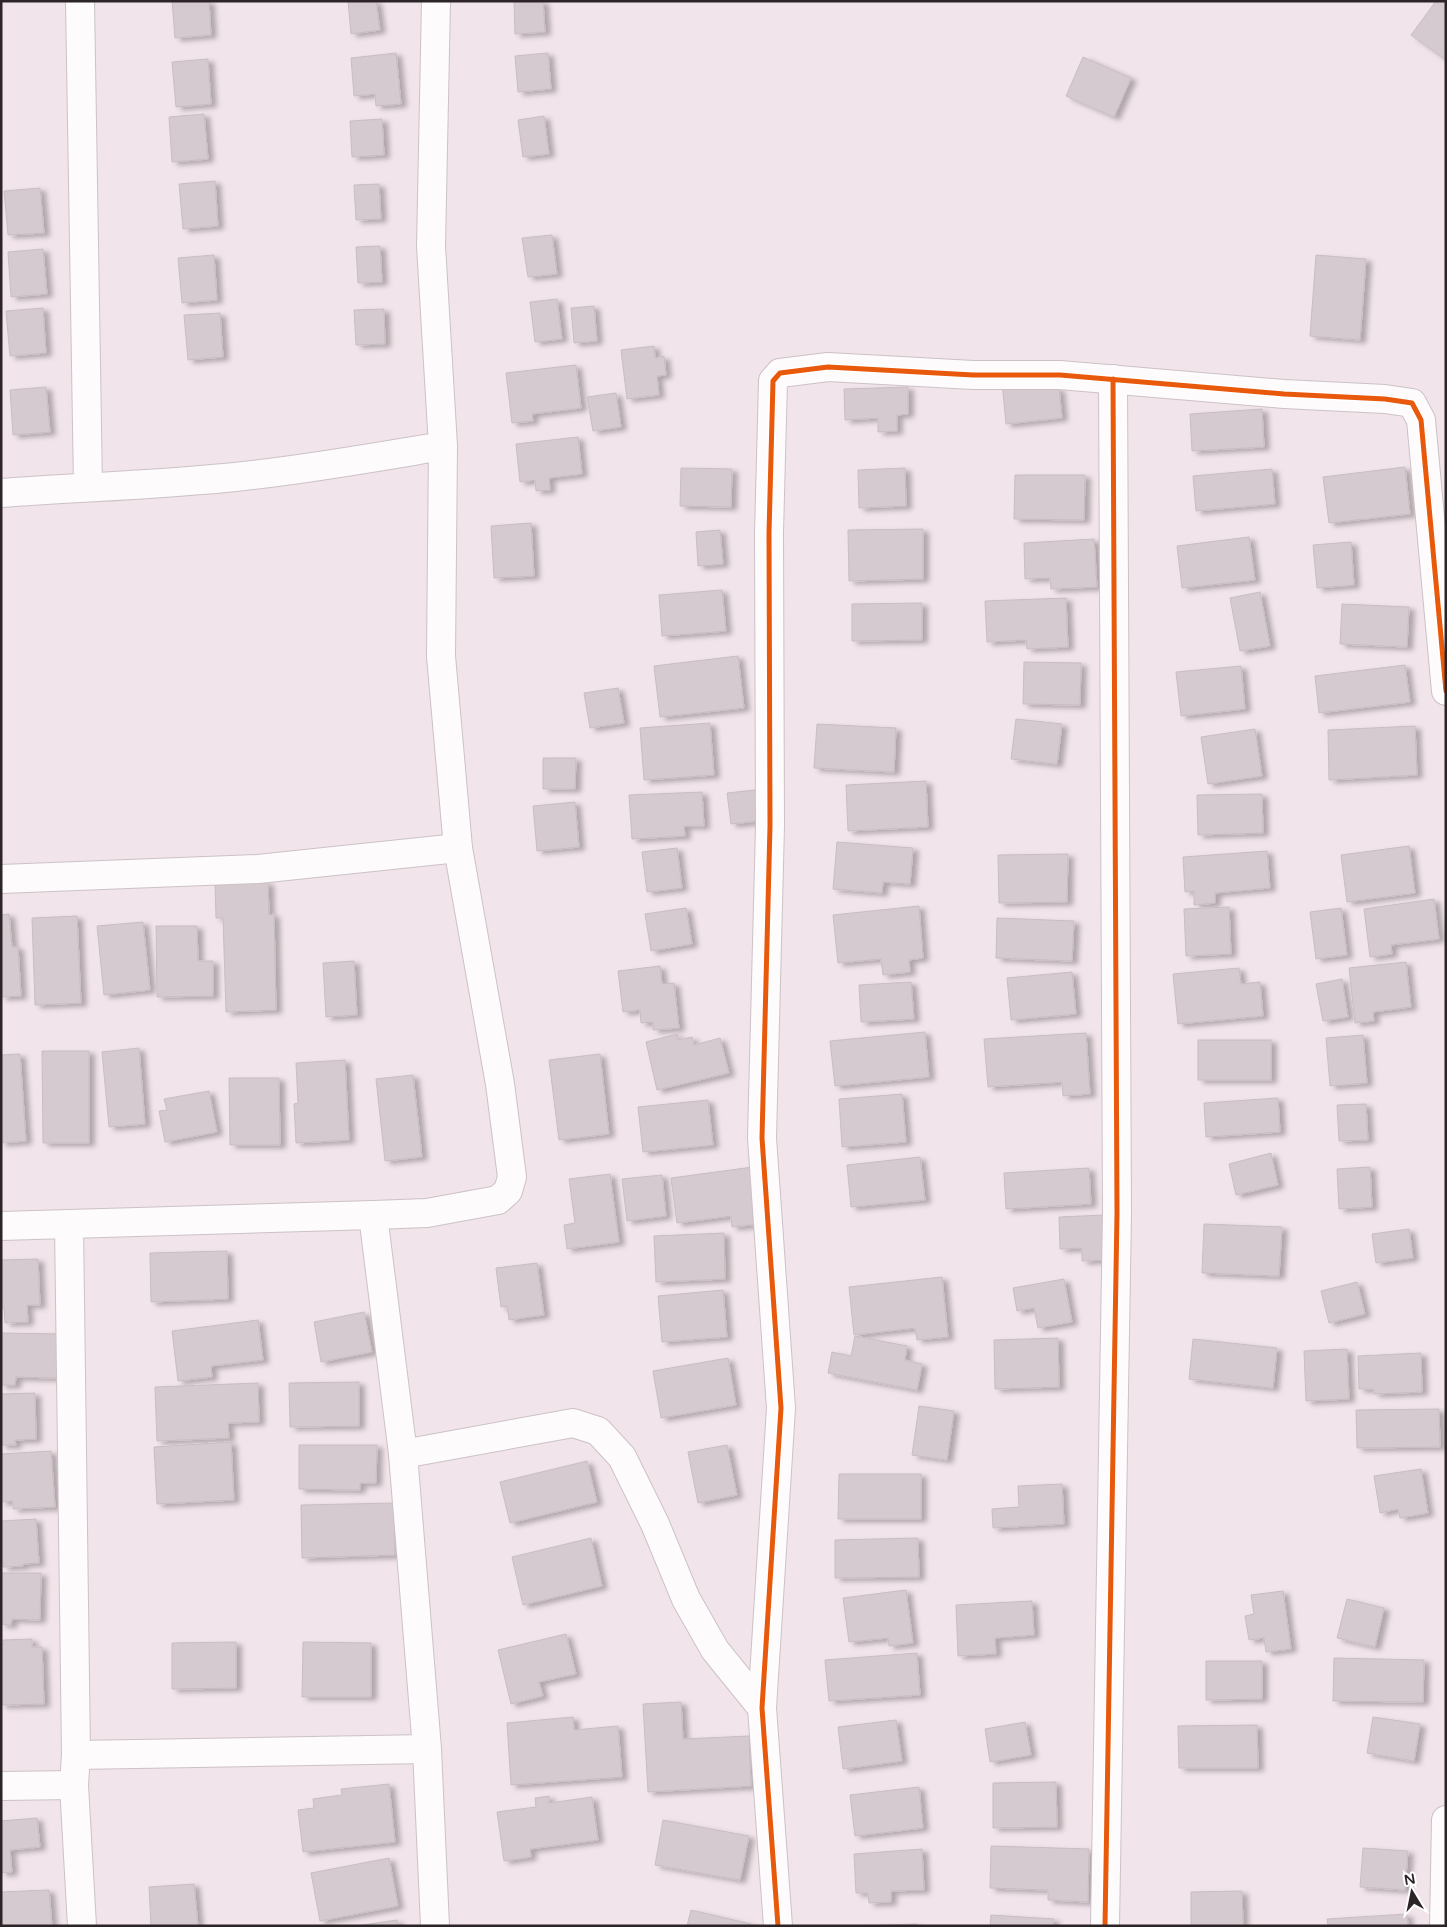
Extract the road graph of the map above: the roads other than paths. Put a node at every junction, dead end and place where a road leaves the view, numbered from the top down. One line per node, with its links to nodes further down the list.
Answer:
1 (80, 1): 5 (street)
2 (436, 1): 4 (street)
3 (1113, 379): 7 (street); 14 (street); 23 (street)
4 (443, 446): 5 (street); 8 (street)
5 (88, 486): 6 (street)
6 (1, 493)
7 (1446, 691)
8 (458, 848): 9 (street); 10 (street)
9 (1, 879)
10 (373, 1215): 11 (street); 13 (street)
11 (69, 1224): 12 (street); 16 (street)
12 (1, 1226)
13 (403, 1454): 14 (street); 15 (street)
14 (762, 1708): 22 (street)
15 (427, 1749): 16 (street); 21 (street)
16 (76, 1755): 17 (street)
17 (74, 1785): 18 (street); 20 (street)
18 (1, 1786)
19 (1446, 1820): 24 (street)
20 (82, 1926)
21 (435, 1926)
22 (778, 1926)
23 (1105, 1926)
24 (1444, 1926)

